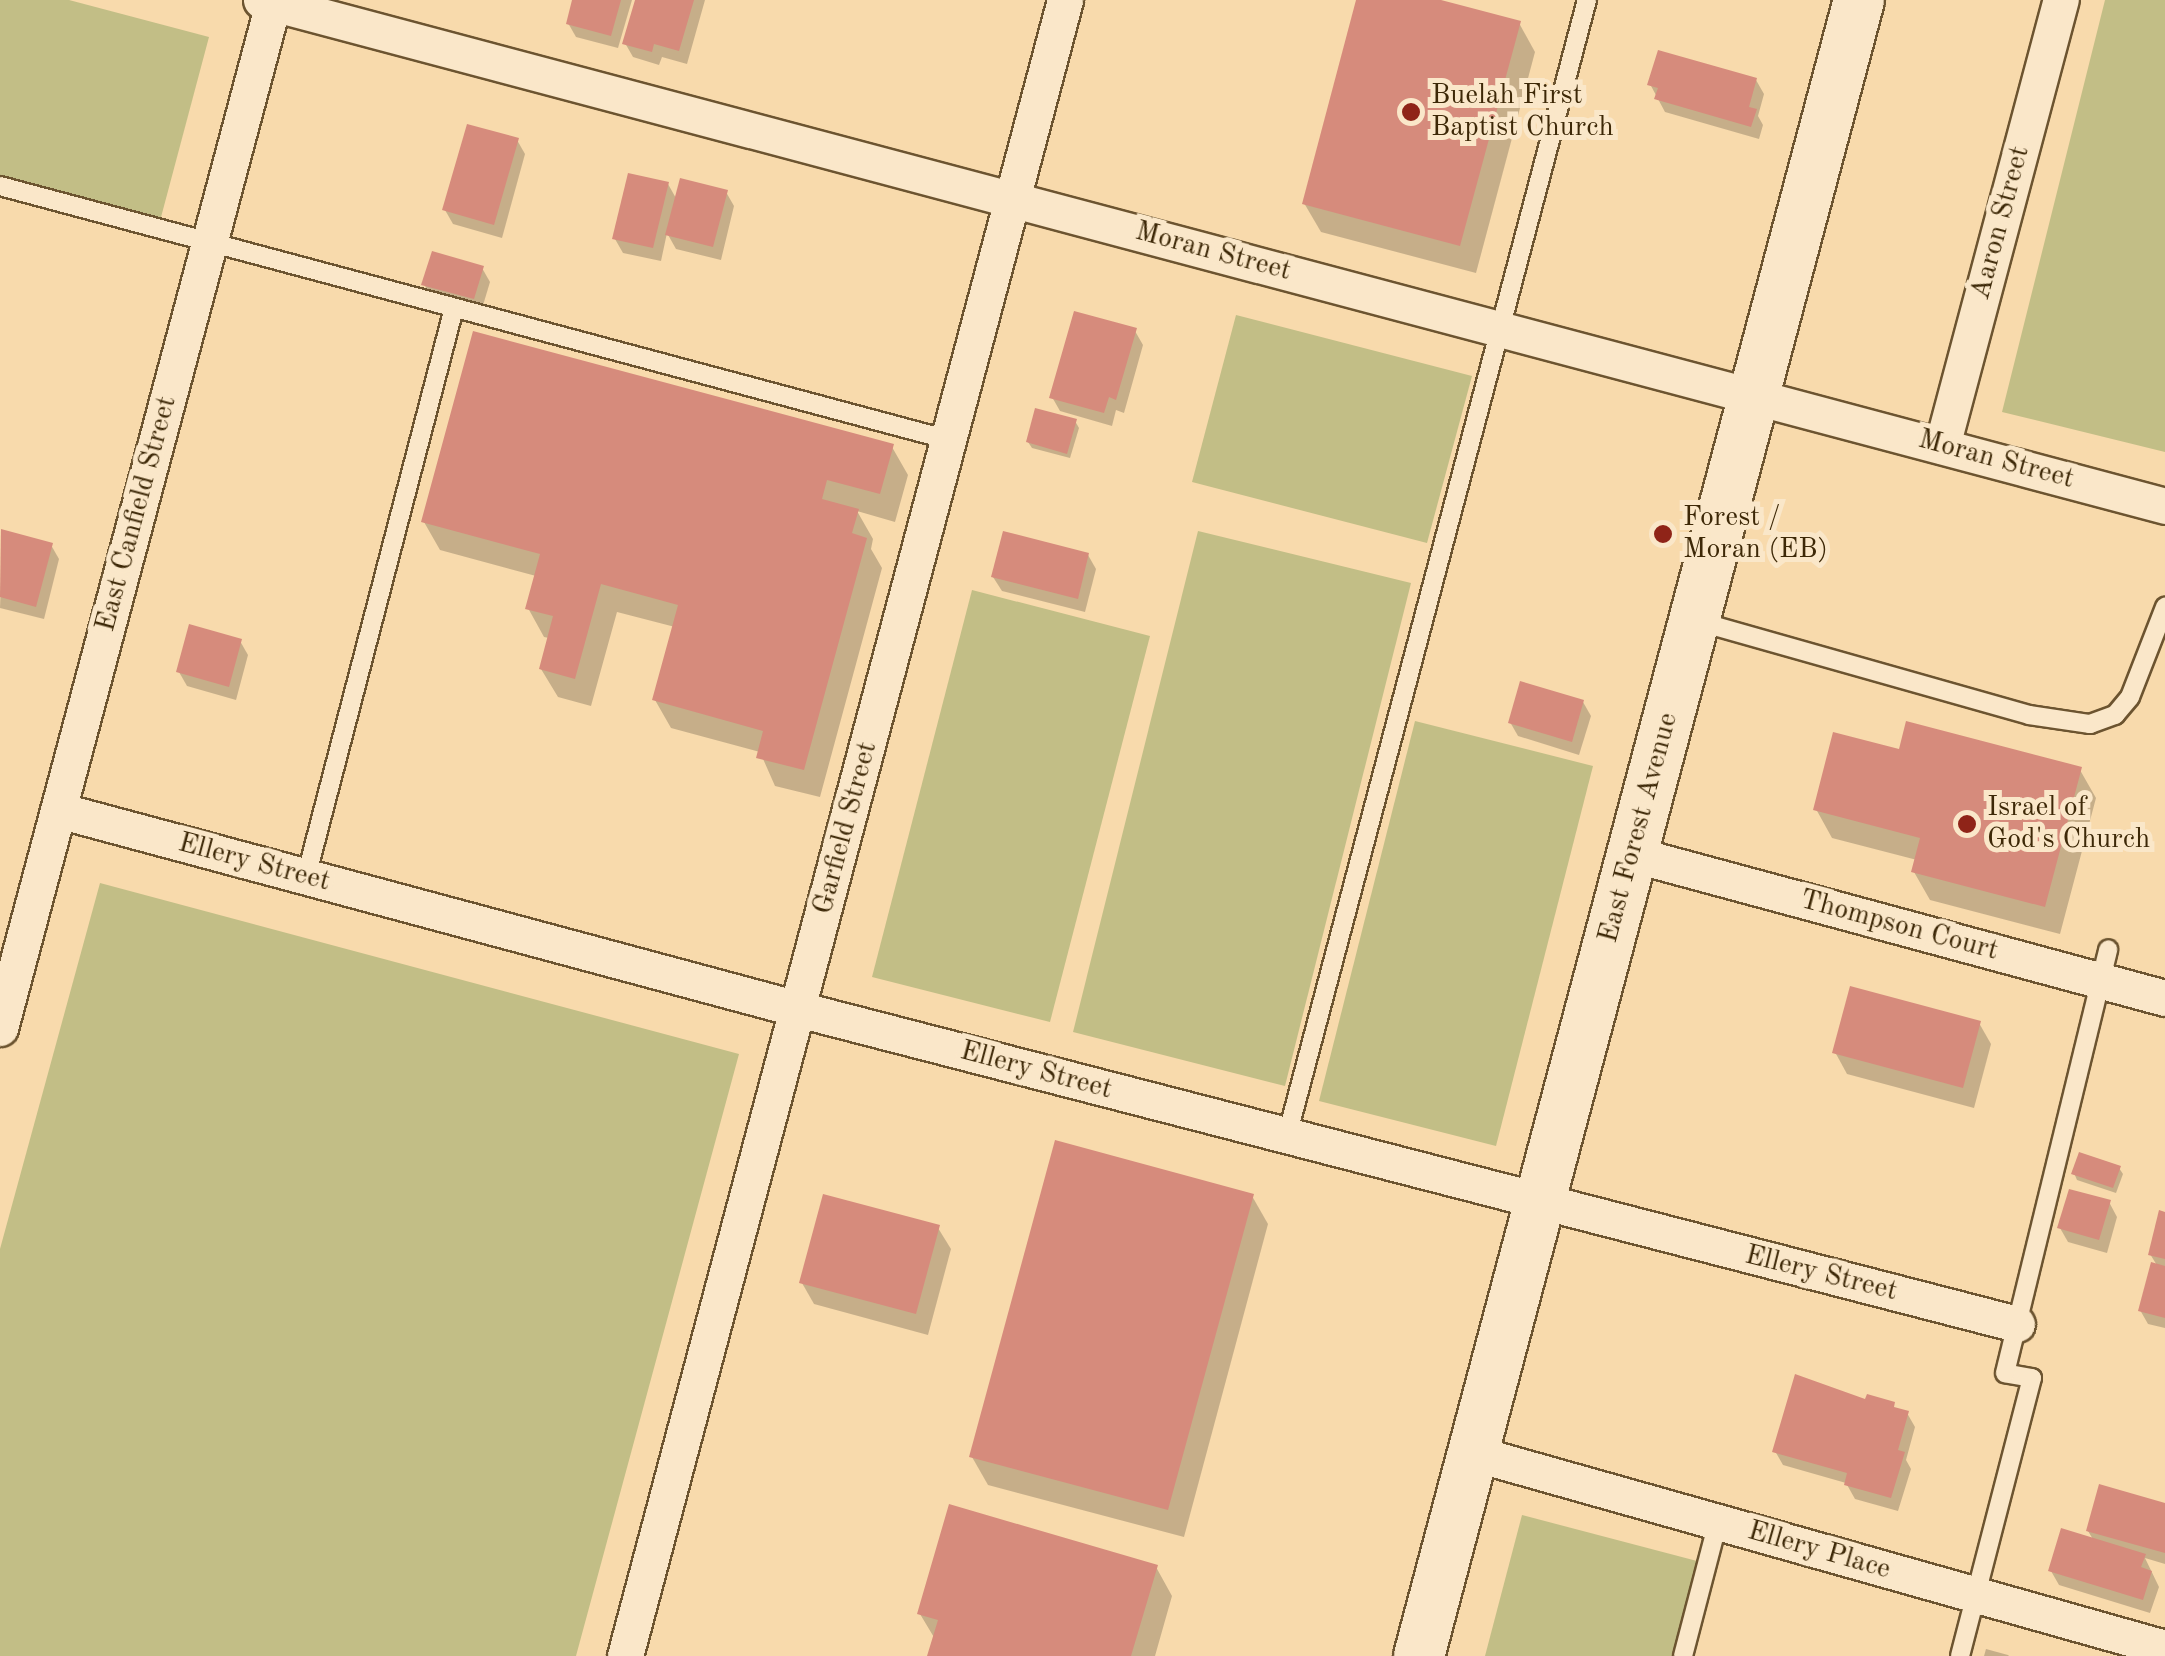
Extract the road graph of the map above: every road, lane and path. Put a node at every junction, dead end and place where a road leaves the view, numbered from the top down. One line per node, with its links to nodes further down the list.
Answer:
1 (1066, 0): 7 (street, Garfield Street)
2 (1587, 0): 10 (lane)
3 (1859, 0): 11 (main road, East Forest Avenue)
4 (2060, 0): 13 (street, Aaron Street)
5 (269, 1): 7 (street, Moran Street); 8 (street, East Canfield Street)
6 (0, 186): 8 (lane)
7 (1013, 199): 10 (street, Moran Street); 12 (street, Garfield Street)
8 (209, 243): 9 (lane); 17 (street, East Canfield Street)
9 (454, 308): 12 (lane); 19 (lane)
10 (1500, 328): 11 (street, Moran Street); 24 (lane)
11 (1754, 394): 13 (street, Moran Street); 16 (main road, East Forest Avenue)
12 (949, 440): 22 (street, Garfield Street)
13 (1942, 446): 14 (street, Moran Street)
14 (2165, 506)
15 (2165, 606): 16 (lane)
16 (1694, 620): 18 (main road, East Forest Avenue)
17 (58, 810): 19 (street, Ellery Street); 23 (street, East Canfield Street)
18 (1632, 854): 20 (street, Thompson Court); 25 (main road, East Forest Avenue)
19 (306, 877): 22 (street, Ellery Street)
20 (2104, 965): 21 (street, Thompson Court); 26 (lane)
21 (2165, 998)
22 (798, 1009): 24 (street, Ellery Street); 31 (street, Garfield Street)
23 (0, 1028)
24 (1287, 1136): 25 (street, Ellery Street)
25 (1540, 1202): 26 (street, Ellery Street); 27 (main road, East Forest Avenue)
26 (2017, 1324): 29 (lane)
27 (1473, 1454): 28 (street, Ellery Place); 32 (main road, East Forest Avenue)
28 (1718, 1522): 29 (street, Ellery Place); 33 (lane)
29 (1976, 1595): 30 (street, Ellery Place); 34 (lane)
30 (2165, 1648)
31 (625, 1656)
32 (1419, 1656)
33 (1683, 1656)
34 (1960, 1656)

